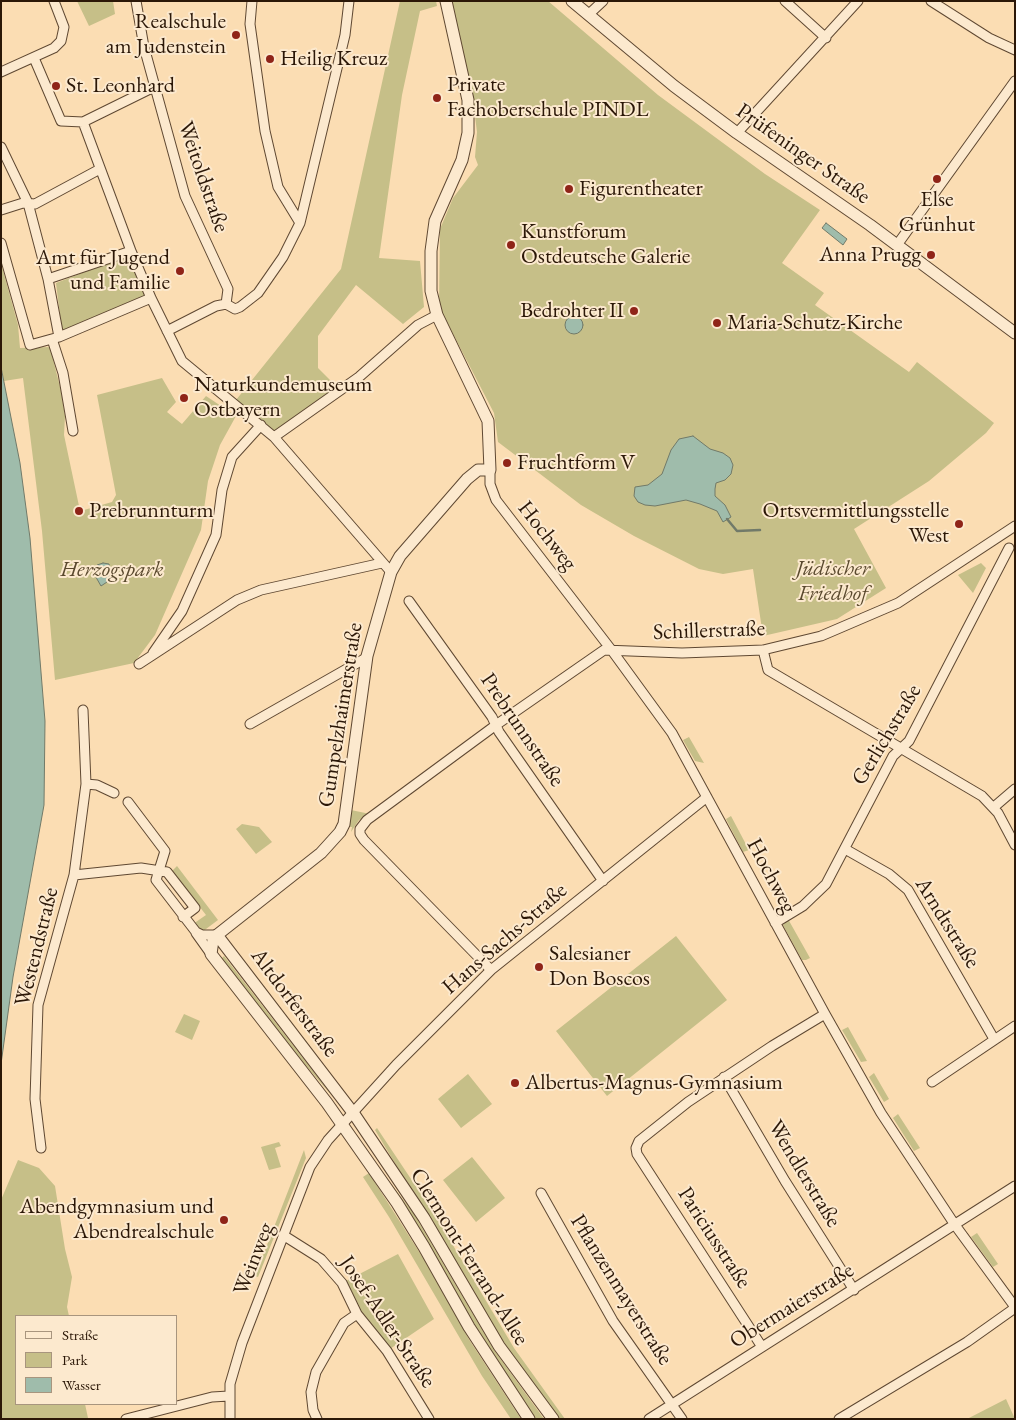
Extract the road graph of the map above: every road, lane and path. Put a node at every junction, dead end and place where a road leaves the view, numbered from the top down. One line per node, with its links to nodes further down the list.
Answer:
1 (54, 1): 14 (street)
2 (136, 1): 17 (street, Weitoldstraße)
3 (252, 1): 24 (street)
4 (349, 1): 24 (street)
5 (446, 1): 31 (street)
6 (572, 1): 11 (street, Prüfeninger Straße)
7 (603, 1): 11 (street)
8 (785, 1): 12 (street)
9 (858, 1): 12 (street)
10 (931, 1): 13 (street)
11 (588, 15): 19 (street, Prüfeninger Straße)
12 (826, 38): 19 (street)
13 (1015, 50)
14 (34, 58): 15 (street); 18 (street)
15 (1, 72)
16 (1015, 81): 26 (street)
17 (154, 87): 18 (street); 30 (street, Weitoldstraße)
18 (83, 122): 21 (street)
19 (737, 133): 26 (street, Prüfeninger Straße)
20 (1, 147): 22 (street)
21 (100, 169): 22 (street); 27 (street)
22 (28, 203): 23 (street); 28 (street)
23 (1, 210)
24 (300, 223): 30 (street)
25 (1, 243): 34 (street)
26 (897, 245): 33 (street, Prüfeninger Straße)
27 (131, 251): 28 (street); 29 (street)
28 (48, 279): 34 (street)
29 (151, 298): 32 (street); 34 (street)
30 (226, 304): 32 (street)
31 (437, 315): 37 (street); 38 (street)
32 (167, 332): 35 (street)
33 (1015, 333)
34 (55, 338): 36 (street)
35 (261, 425): 37 (street); 47 (street)
36 (73, 431)
37 (274, 437): 42 (street)
38 (490, 470): 43 (street, Gumpelzhaimerstraße); 46 (street, Hochweg)
39 (1015, 526): 40 (street, Schillerstraße)
40 (999, 538): 41 (street); 45 (street, Schillerstraße)
41 (1012, 550): 53 (street, Gerlichstraße)
42 (382, 563): 43 (street); 47 (street)
43 (391, 572): 48 (street, Gumpelzhaimerstraße)
44 (409, 601): 52 (street, Prebrunnstraße)
45 (763, 650): 46 (street, Schillerstraße); 53 (street)
46 (614, 652): 52 (street, Schillerstraße); 57 (street, Hochweg)
47 (150, 658): 49 (street)
48 (366, 658): 51 (street); 68 (street, Gumpelzhaimerstraße)
49 (139, 664)
50 (82, 710): 54 (street, Westendstraße)
51 (250, 724)
52 (496, 725): 64 (street, Prebrunnstraße); 70 (street, Schillerstraße)
53 (900, 748): 59 (street); 61 (street, Gerlichstraße)
54 (86, 784): 56 (street); 63 (street, Westendstraße)
55 (1015, 789): 59 (street)
56 (114, 793)
57 (707, 798): 64 (street, Hans-Sachs-Straße); 66 (street, Hochweg)
58 (128, 802): 62 (street, Altdorferstraße)
59 (994, 807): 60 (street)
60 (1015, 845)
61 (845, 849): 66 (street, Gerlichstraße); 73 (street, Arndtstraße)
62 (160, 871): 63 (street, Westendstraße); 65 (street, Altdorferstraße); 65 (street)
63 (74, 875): 78 (street, Westendstraße)
64 (603, 881): 70 (street, Hans-Sachs-Straße)
65 (183, 917): 67 (street, Altdorferstraße)
66 (775, 923): 71 (street, Hochweg)
67 (196, 932): 68 (street); 69 (street, Altdorferstraße)
68 (217, 934): 69 (street); 76 (street, Altdorferstraße)
69 (212, 954): 77 (street, Altdorferstraße)
70 (491, 970): 76 (street, Hans-Sachs-Straße)
71 (825, 1014): 74 (street); 81 (street, Hochweg)
72 (1015, 1026): 73 (street)
73 (994, 1039): 75 (street)
74 (724, 1077): 83 (street, Wendlerstraße); 86 (street, Pariciusstraße)
75 (932, 1082)
76 (354, 1114): 77 (street, Hans-Sachs-Straße); 94 (street, Clermont-Ferrand-Allee)
77 (343, 1124): 82 (street, Weinweg); 93 (street, Clermont-Ferrand-Allee)
78 (41, 1148)
79 (1015, 1186): 81 (street, Obermaierstraße)
80 (541, 1193): 88 (street, Pflanzenmayerstraße)
81 (955, 1225): 83 (street, Obermaierstraße); 84 (street, Hochweg)
82 (283, 1234): 85 (street, Josef-Adler-Straße); 87 (street, Weinweg)
83 (854, 1290): 86 (street, Obermaierstraße)
84 (1015, 1307): 97 (street)
85 (357, 1314): 91 (street); 92 (street, Josef-Adler-Straße)
86 (762, 1347): 88 (street, Obermaierstraße)
87 (229, 1396): 89 (street); 90 (street, Weinweg)
88 (671, 1404): 95 (street, Obermaierstraße); 96 (street, Pflanzenmayerstraße)
89 (126, 1419)
90 (230, 1419)
91 (317, 1419)
92 (429, 1419)
93 (529, 1419)
94 (553, 1419)
95 (649, 1419)
96 (682, 1419)
97 (839, 1419)

